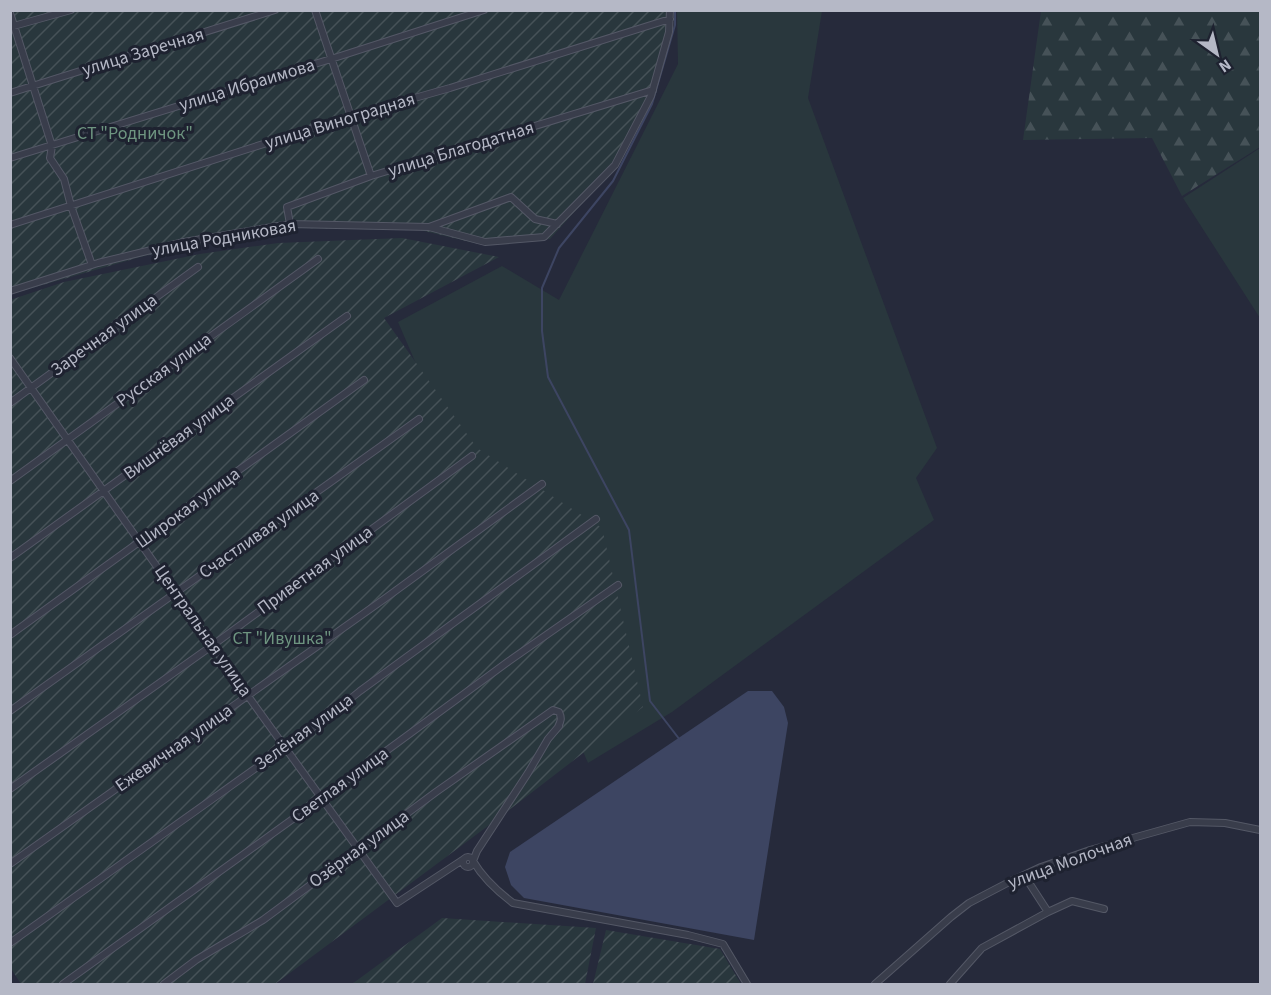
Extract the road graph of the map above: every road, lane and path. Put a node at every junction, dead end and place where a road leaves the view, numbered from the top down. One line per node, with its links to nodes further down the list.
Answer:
1 (71, 10): 8 (street)
2 (275, 10): 10 (street, улица Заречная)
3 (315, 10): 9 (street)
4 (483, 10): 9 (street, улица Ибраимова)
5 (670, 10): 7 (street, улица Родниковая)
6 (10, 13): 8 (street)
7 (670, 19): 11 (street, улица Родниковая); 13 (street, улица Виноградная)
8 (13, 27): 10 (street)
9 (332, 60): 13 (street); 14 (street, улица Ибраимова)
10 (33, 86): 12 (street, улица Заречная); 14 (street)
11 (653, 90): 16 (street, улица Благодатная); 19 (street, улица Родниковая)
12 (10, 93)
13 (351, 116): 16 (street); 17 (street, улица Виноградная)
14 (52, 146): 15 (street, улица Ибраимова); 17 (street)
15 (10, 158)
16 (371, 176): 18 (street, улица Благодатная)
17 (71, 206): 20 (street, улица Виноградная); 23 (street)
18 (290, 224): 21 (street, улица Родниковая); 23 (street, улица Родниковая)
19 (557, 224): 21 (street, улица Родниковая); 21 (street)
20 (10, 225)
21 (429, 227)
22 (318, 260): 32 (street, Русская улица)
23 (92, 265): 25 (street, улица Родниковая)
24 (198, 267): 29 (street, Заречная улица)
25 (10, 291)
26 (347, 316): 36 (street, Вишнёвая улица)
27 (10, 358): 29 (street, Центральная улица)
28 (364, 380): 38 (street, Широкая улица)
29 (32, 388): 30 (street, Заречная улица); 32 (street, Центральная улица)
30 (10, 403)
31 (419, 419): 41 (street, Счастливая улица)
32 (68, 440): 34 (street, Русская улица); 36 (street, Центральная улица)
33 (472, 456): 43 (street, Приветная улица)
34 (10, 481)
35 (542, 484): 44 (street, Ежевичная улица)
36 (104, 492): 38 (street, Центральная улица); 39 (street, Вишнёвая улица)
37 (596, 519): 48 (street, Зелёная улица)
38 (140, 542): 41 (street, Центральная улица); 42 (street, Широкая улица)
39 (10, 558)
40 (618, 585): 50 (street, Светлая улица)
41 (176, 592): 43 (street, Центральная улица); 45 (street, Счастливая улица)
42 (10, 635)
43 (213, 645): 44 (street, Центральная улица); 49 (street, Приветная улица)
44 (248, 696): 48 (street, Центральная улица); 56 (street, Ежевичная улица)
45 (10, 711)
46 (564, 722): 47 (street)
47 (558, 726): 52 (street, Озёрная улица); 53 (street)
48 (285, 747): 50 (street, Центральная улица); 61 (street, Зелёная улица)
49 (10, 789)
50 (322, 798): 52 (street, Центральная улица); 62 (street, Светлая улица)
51 (1260, 830): 58 (street, улица Молочная)
52 (359, 849): 55 (street, Центральная улица); 63 (street, Озёрная улица)
53 (477, 851): 54 (street); 55 (street)
54 (473, 861): 55 (street); 57 (street)
55 (465, 862): 57 (street)
56 (10, 864)
57 (481, 874): 64 (street)
58 (1024, 875): 60 (street); 65 (street, улица Молочная)
59 (1104, 909): 60 (street)
60 (1048, 912): 66 (street)
61 (10, 943)
62 (63, 984)
63 (164, 984)
64 (747, 984)
65 (875, 984)
66 (951, 984)

